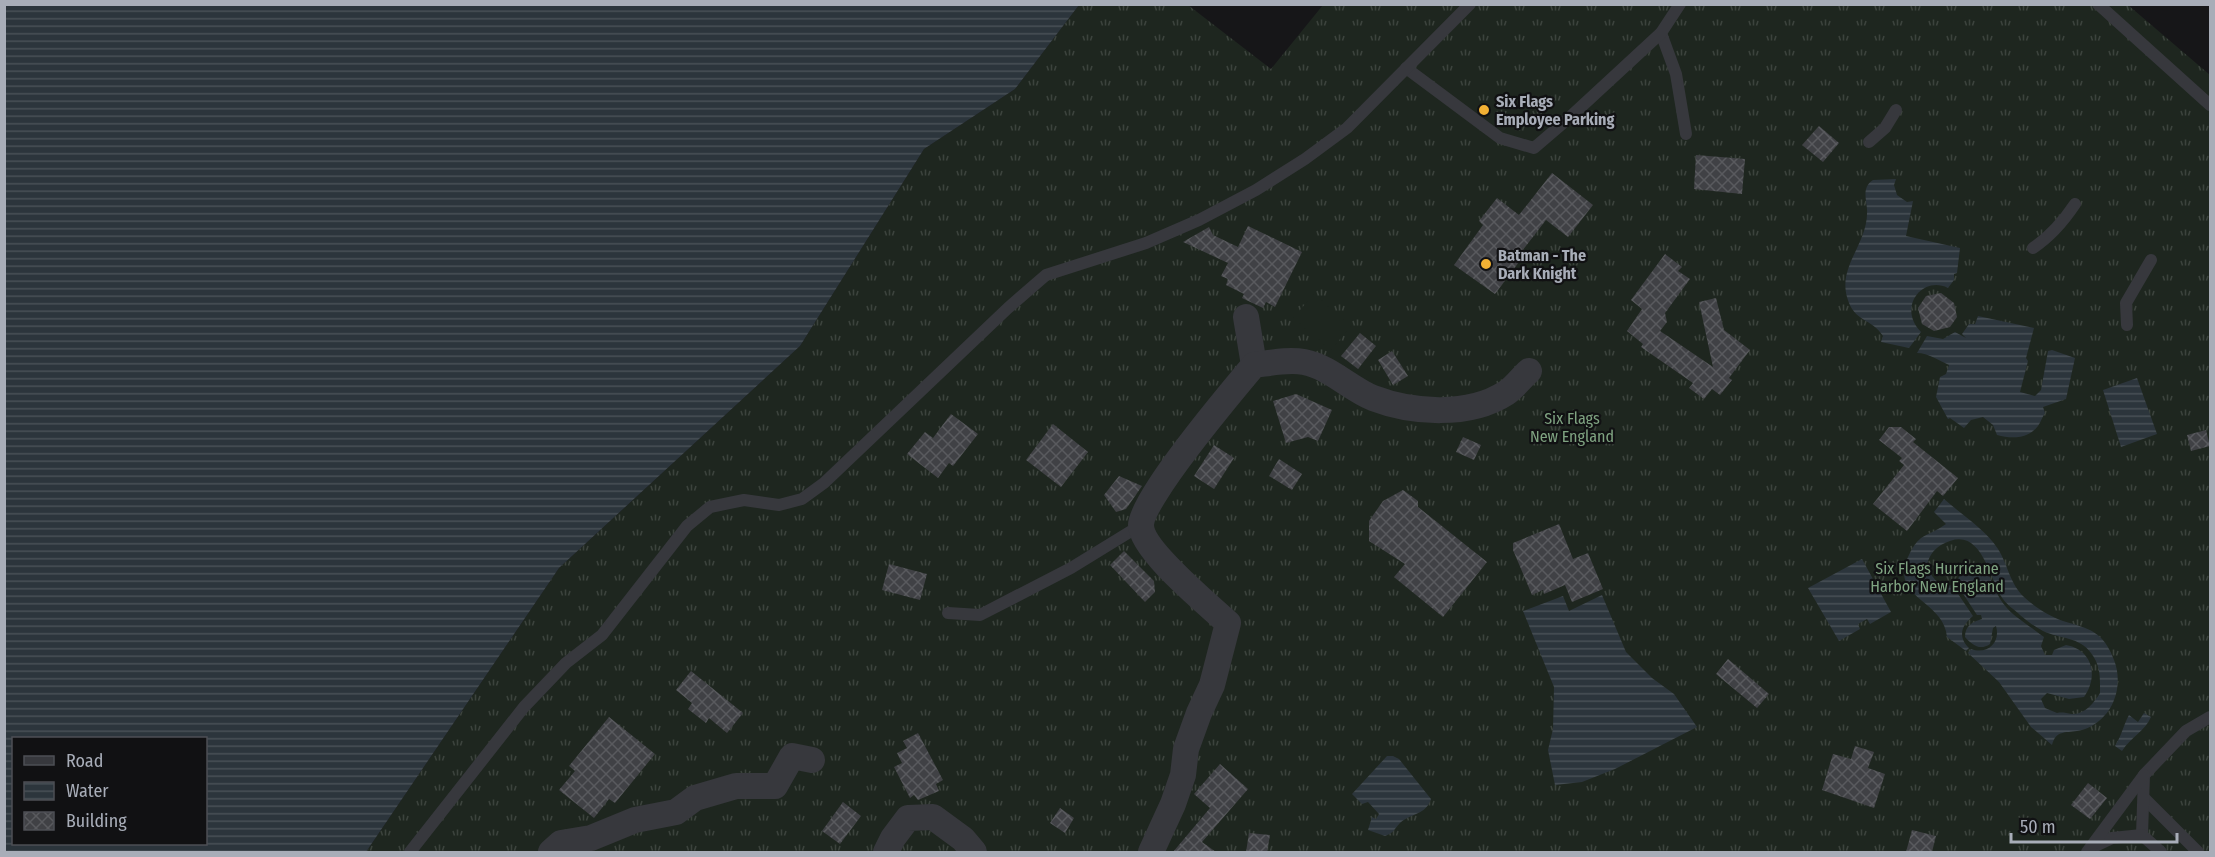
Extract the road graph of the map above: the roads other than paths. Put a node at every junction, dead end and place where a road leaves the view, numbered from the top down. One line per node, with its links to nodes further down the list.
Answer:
1 (1470, 4): 5 (lane)
2 (1680, 4): 4 (lane)
3 (2098, 4): 6 (lane)
4 (1661, 33): 5 (lane); 8 (lane)
5 (1406, 68): 25 (lane)
6 (2211, 105)
7 (1896, 110): 9 (lane)
8 (1686, 134)
9 (1869, 142)
10 (2075, 204): 11 (lane)
11 (2033, 248)
12 (2151, 260): 14 (lane)
13 (1246, 316): 15 (street)
14 (2127, 325)
15 (1254, 365): 16 (street); 17 (street)
16 (1528, 371)
17 (1141, 525): 18 (lane); 29 (street)
18 (948, 614)
19 (2211, 717): 21 (lane)
20 (812, 760): 26 (street)
21 (2144, 775): 22 (lane); 24 (lane)
22 (2144, 798): 23 (lane); 31 (lane)
23 (2142, 835): 24 (lane); 30 (lane)
24 (2088, 850)
25 (410, 852)
26 (551, 852)
27 (886, 852): 28 (street)
28 (974, 852)
29 (1151, 852)
30 (2161, 852)
31 (2198, 852)

